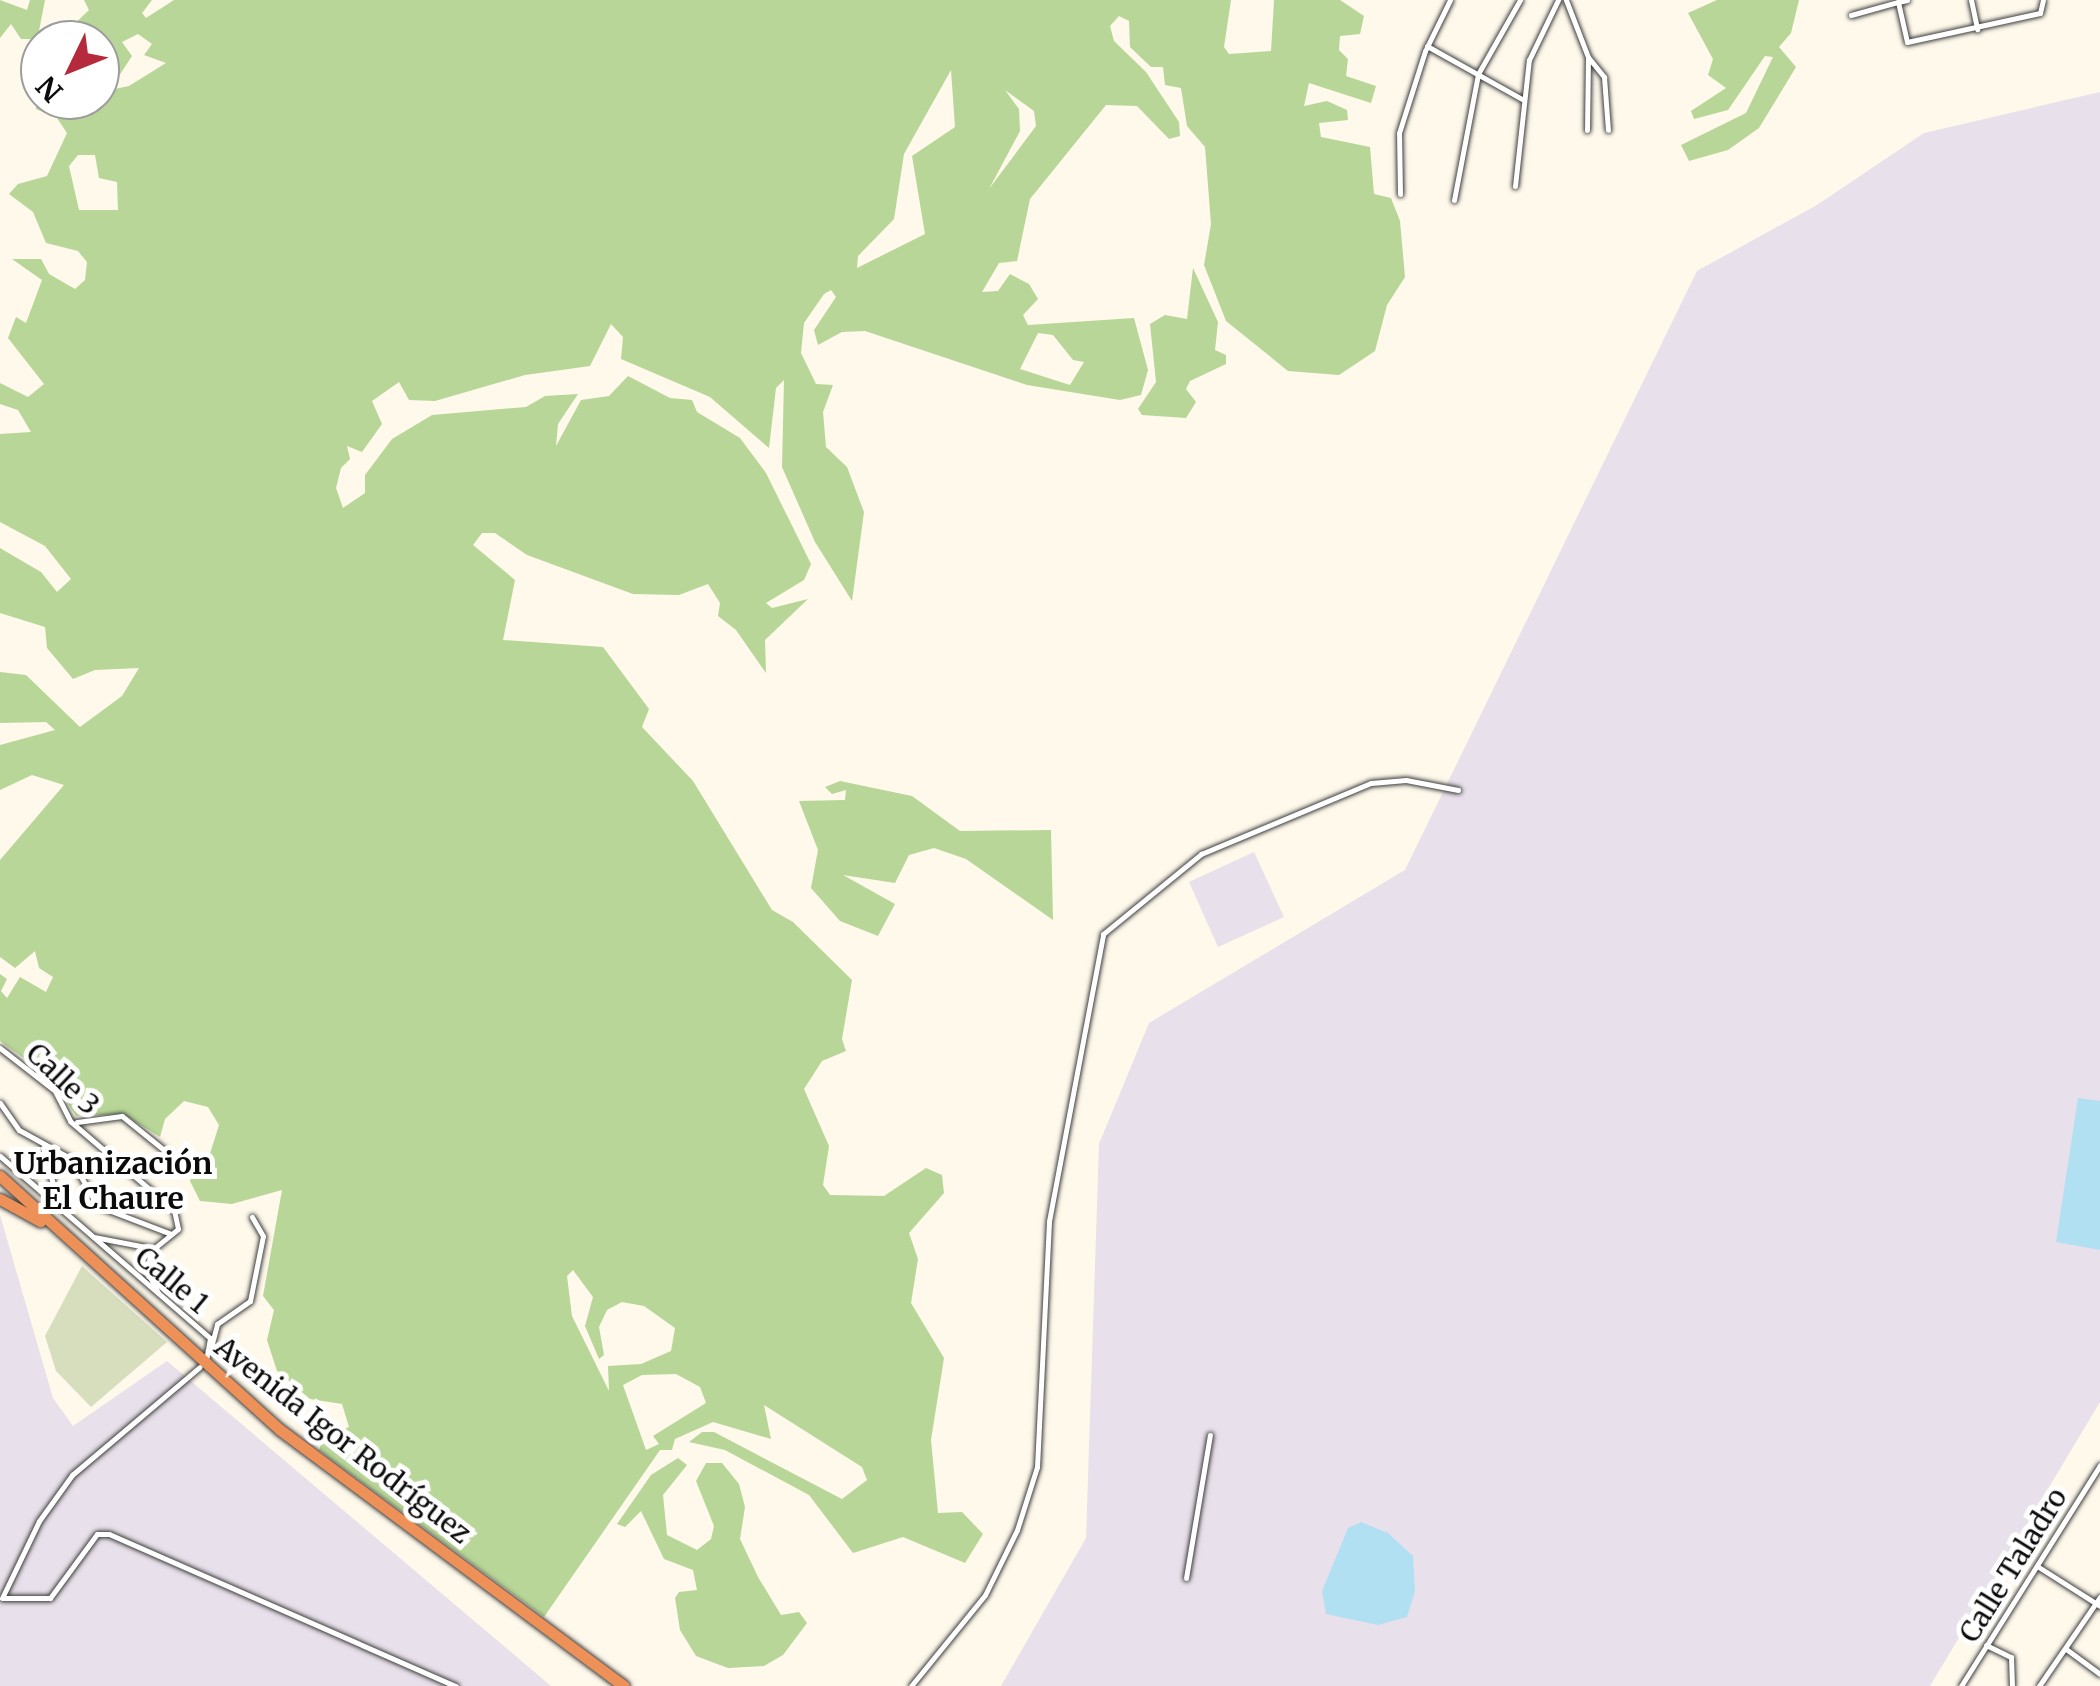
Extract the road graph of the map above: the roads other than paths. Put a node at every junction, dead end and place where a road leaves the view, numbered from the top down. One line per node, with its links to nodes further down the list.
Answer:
1 (1450, 0): 11 (street)
2 (1520, 0): 13 (street)
3 (1558, 0): 14 (street)
4 (1566, 0): 12 (street)
5 (1907, 0): 8 (street)
6 (1971, 0): 10 (street)
7 (2043, 0): 10 (street)
8 (1898, 2): 9 (street); 10 (street)
9 (1850, 15)
10 (1977, 29)
11 (1427, 46): 13 (street); 18 (street)
12 (1588, 57): 15 (street); 16 (street)
13 (1478, 74): 14 (street); 19 (street)
14 (1522, 100): 17 (street)
15 (1587, 130)
16 (1608, 130)
17 (1515, 186)
18 (1400, 194)
19 (1454, 200)
20 (1458, 790): 48 (street)
21 (0, 1048): 23 (street, Calle 3)
22 (0, 1103): 24 (street)
23 (77, 1122): 26 (street); 31 (street, Calle 3)
24 (43, 1148): 29 (street); 31 (street)
25 (0, 1156): 29 (street, Calle 1)
26 (185, 1166)
27 (0, 1176): 35 (highway, Avenida Igor Rodríguez)
28 (0, 1199): 35 (highway, Avenida Igor Rodríguez)
29 (66, 1212): 32 (street, Calle 1)
30 (252, 1217): 35 (street)
31 (171, 1234): 33 (street)
32 (90, 1236): 33 (street); 34 (street, Calle 1)
33 (154, 1248): 34 (street)
34 (158, 1294): 35 (street, Calle 1)
35 (206, 1358): 40 (street); 46 (highway, Avenida Igor Rodríguez); 47 (highway, Avenida Igor Rodríguez)
36 (1210, 1436): 39 (street)
37 (2100, 1465): 38 (street, Calle Taladro)
38 (2037, 1566): 41 (street); 42 (street, Calle Taladro)
39 (1186, 1578)
40 (1, 1599): 45 (street)
41 (2099, 1602): 43 (street)
42 (1986, 1645): 49 (street, Calle Taladro); 50 (street)
43 (2065, 1648): 44 (street); 51 (street)
44 (2100, 1674)
45 (456, 1686)
46 (613, 1686)
47 (624, 1686)
48 (911, 1686)
49 (1961, 1686)
50 (2012, 1686)
51 (2038, 1686)

